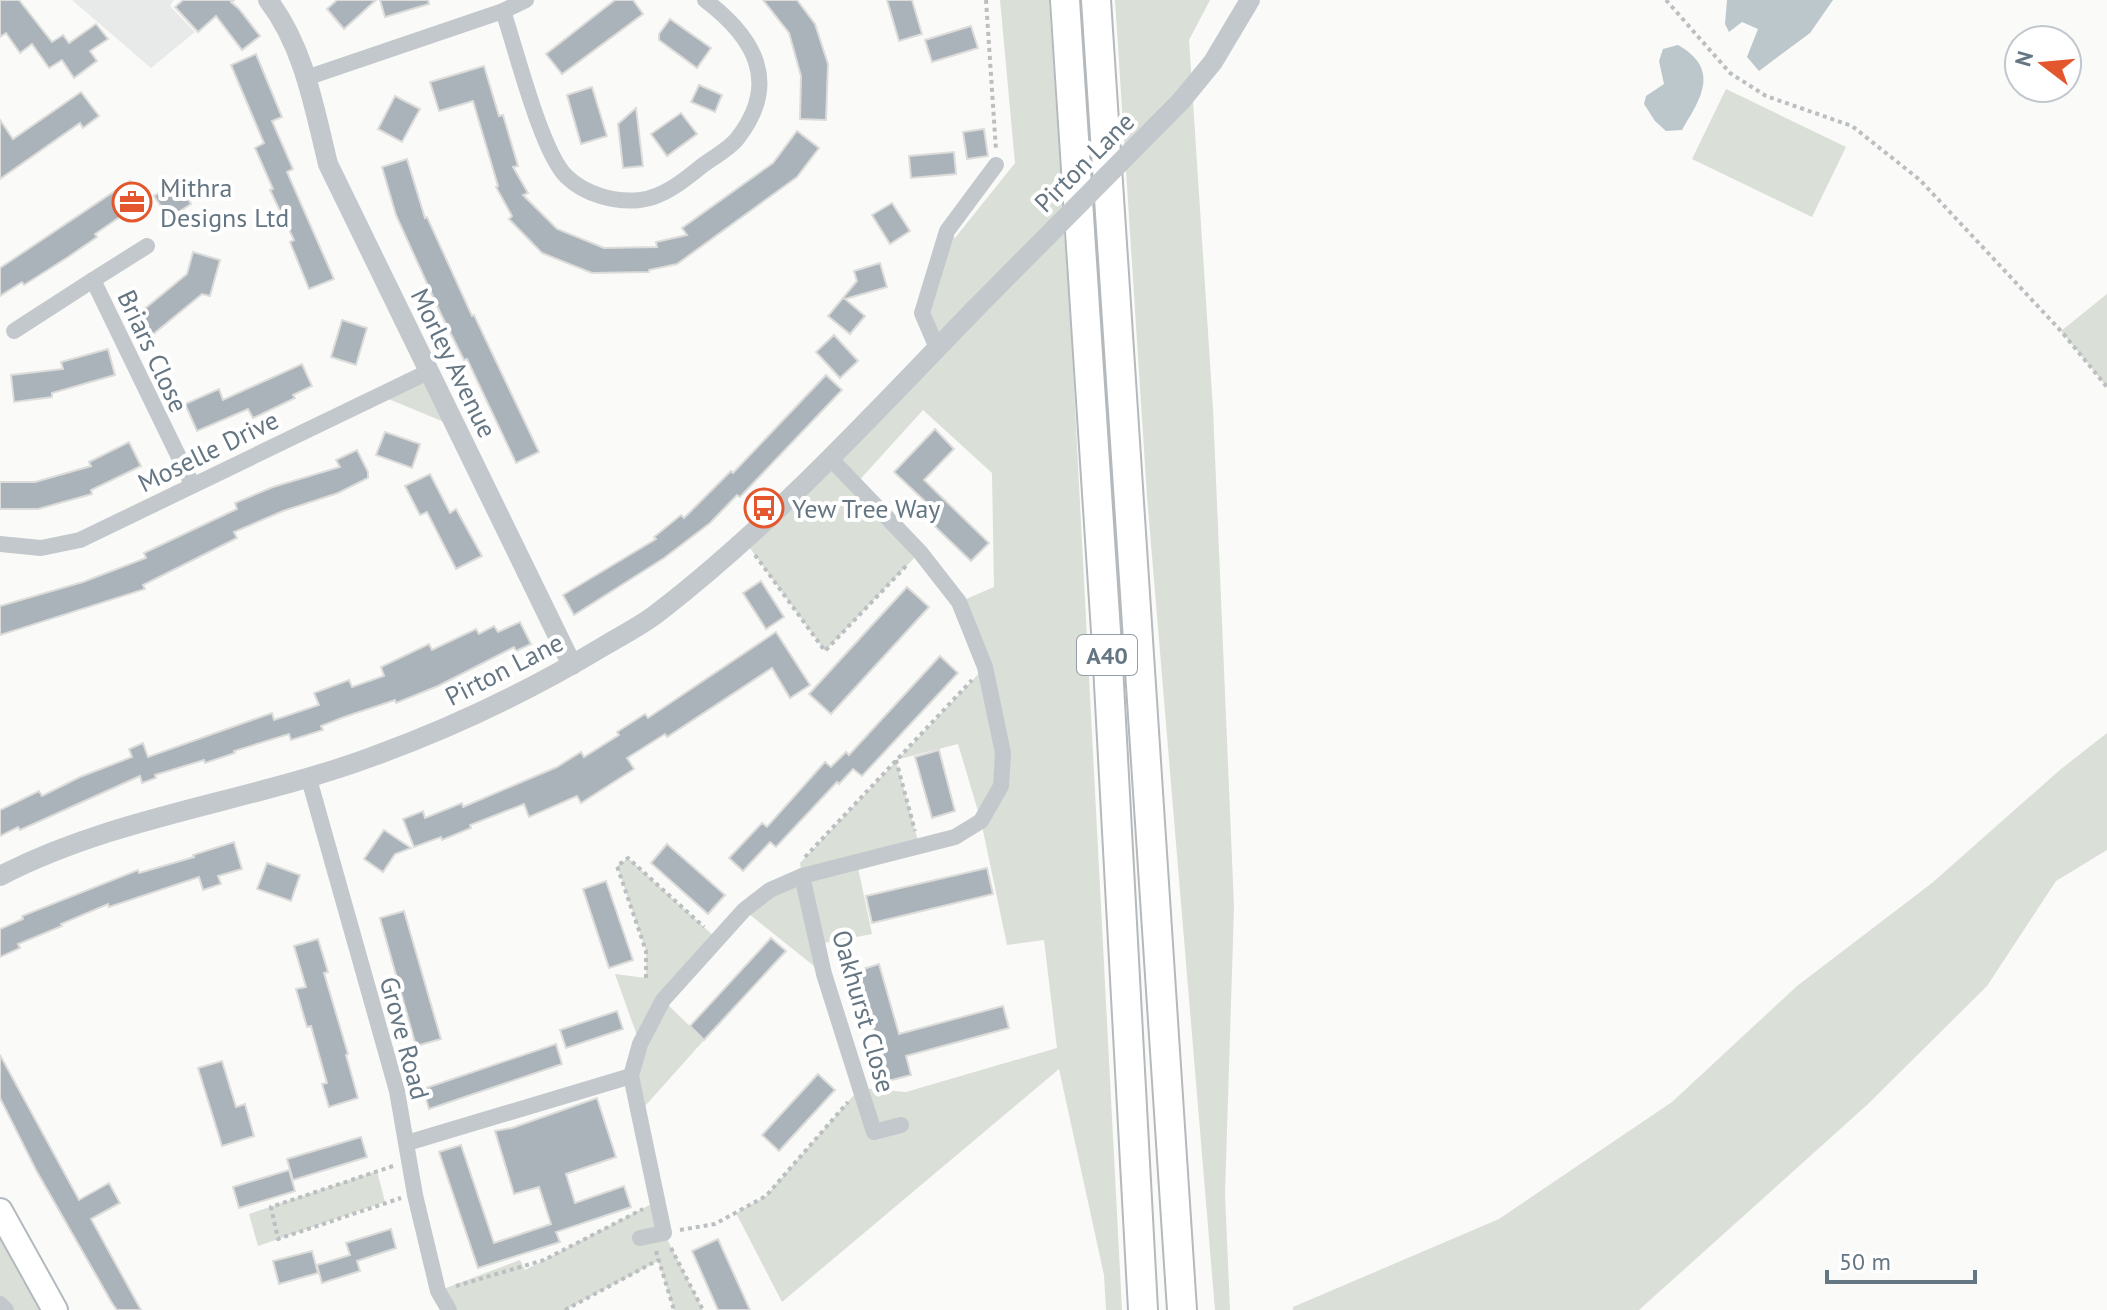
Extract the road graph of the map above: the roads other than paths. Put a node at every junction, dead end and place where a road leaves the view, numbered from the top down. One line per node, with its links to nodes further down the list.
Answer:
1 (268, 0): 8 (street, Morley Avenue)
2 (526, 0): 7 (street)
3 (705, 0): 7 (street)
4 (1065, 0): 31 (highway, A40)
5 (1096, 0): 32 (highway, A40)
6 (1250, 0): 13 (street, Pirton Lane, bridge)
7 (503, 11): 8 (street)
8 (306, 78): 14 (street, Morley Avenue)
9 (996, 165): 13 (street)
10 (147, 246): 11 (street, Briars Close)
11 (93, 280): 12 (street, Briars Close); 16 (street, Briars Close)
12 (14, 331)
13 (937, 348): 15 (street, Pirton Lane)
14 (430, 371): 16 (street, Moselle Drive); 18 (street, Morley Avenue)
15 (830, 458): 18 (street, Pirton Lane); 21 (street)
16 (192, 484): 17 (street, Moselle Drive)
17 (0, 544)
18 (572, 665): 19 (street, Pirton Lane)
19 (309, 779): 20 (street, Pirton Lane); 24 (street, Grove Road)
20 (0, 876)
21 (802, 876): 22 (street); 23 (street, Oakhurst Close)
22 (631, 1076): 24 (street); 26 (street)
23 (901, 1125)
24 (407, 1143): 30 (street, Grove Road)
25 (0, 1211): 29 (main road)
26 (652, 1236)
27 (0, 1304): 28 (street)
28 (6, 1310)
29 (55, 1310)
30 (449, 1310)
31 (1143, 1310)
32 (1182, 1310)

